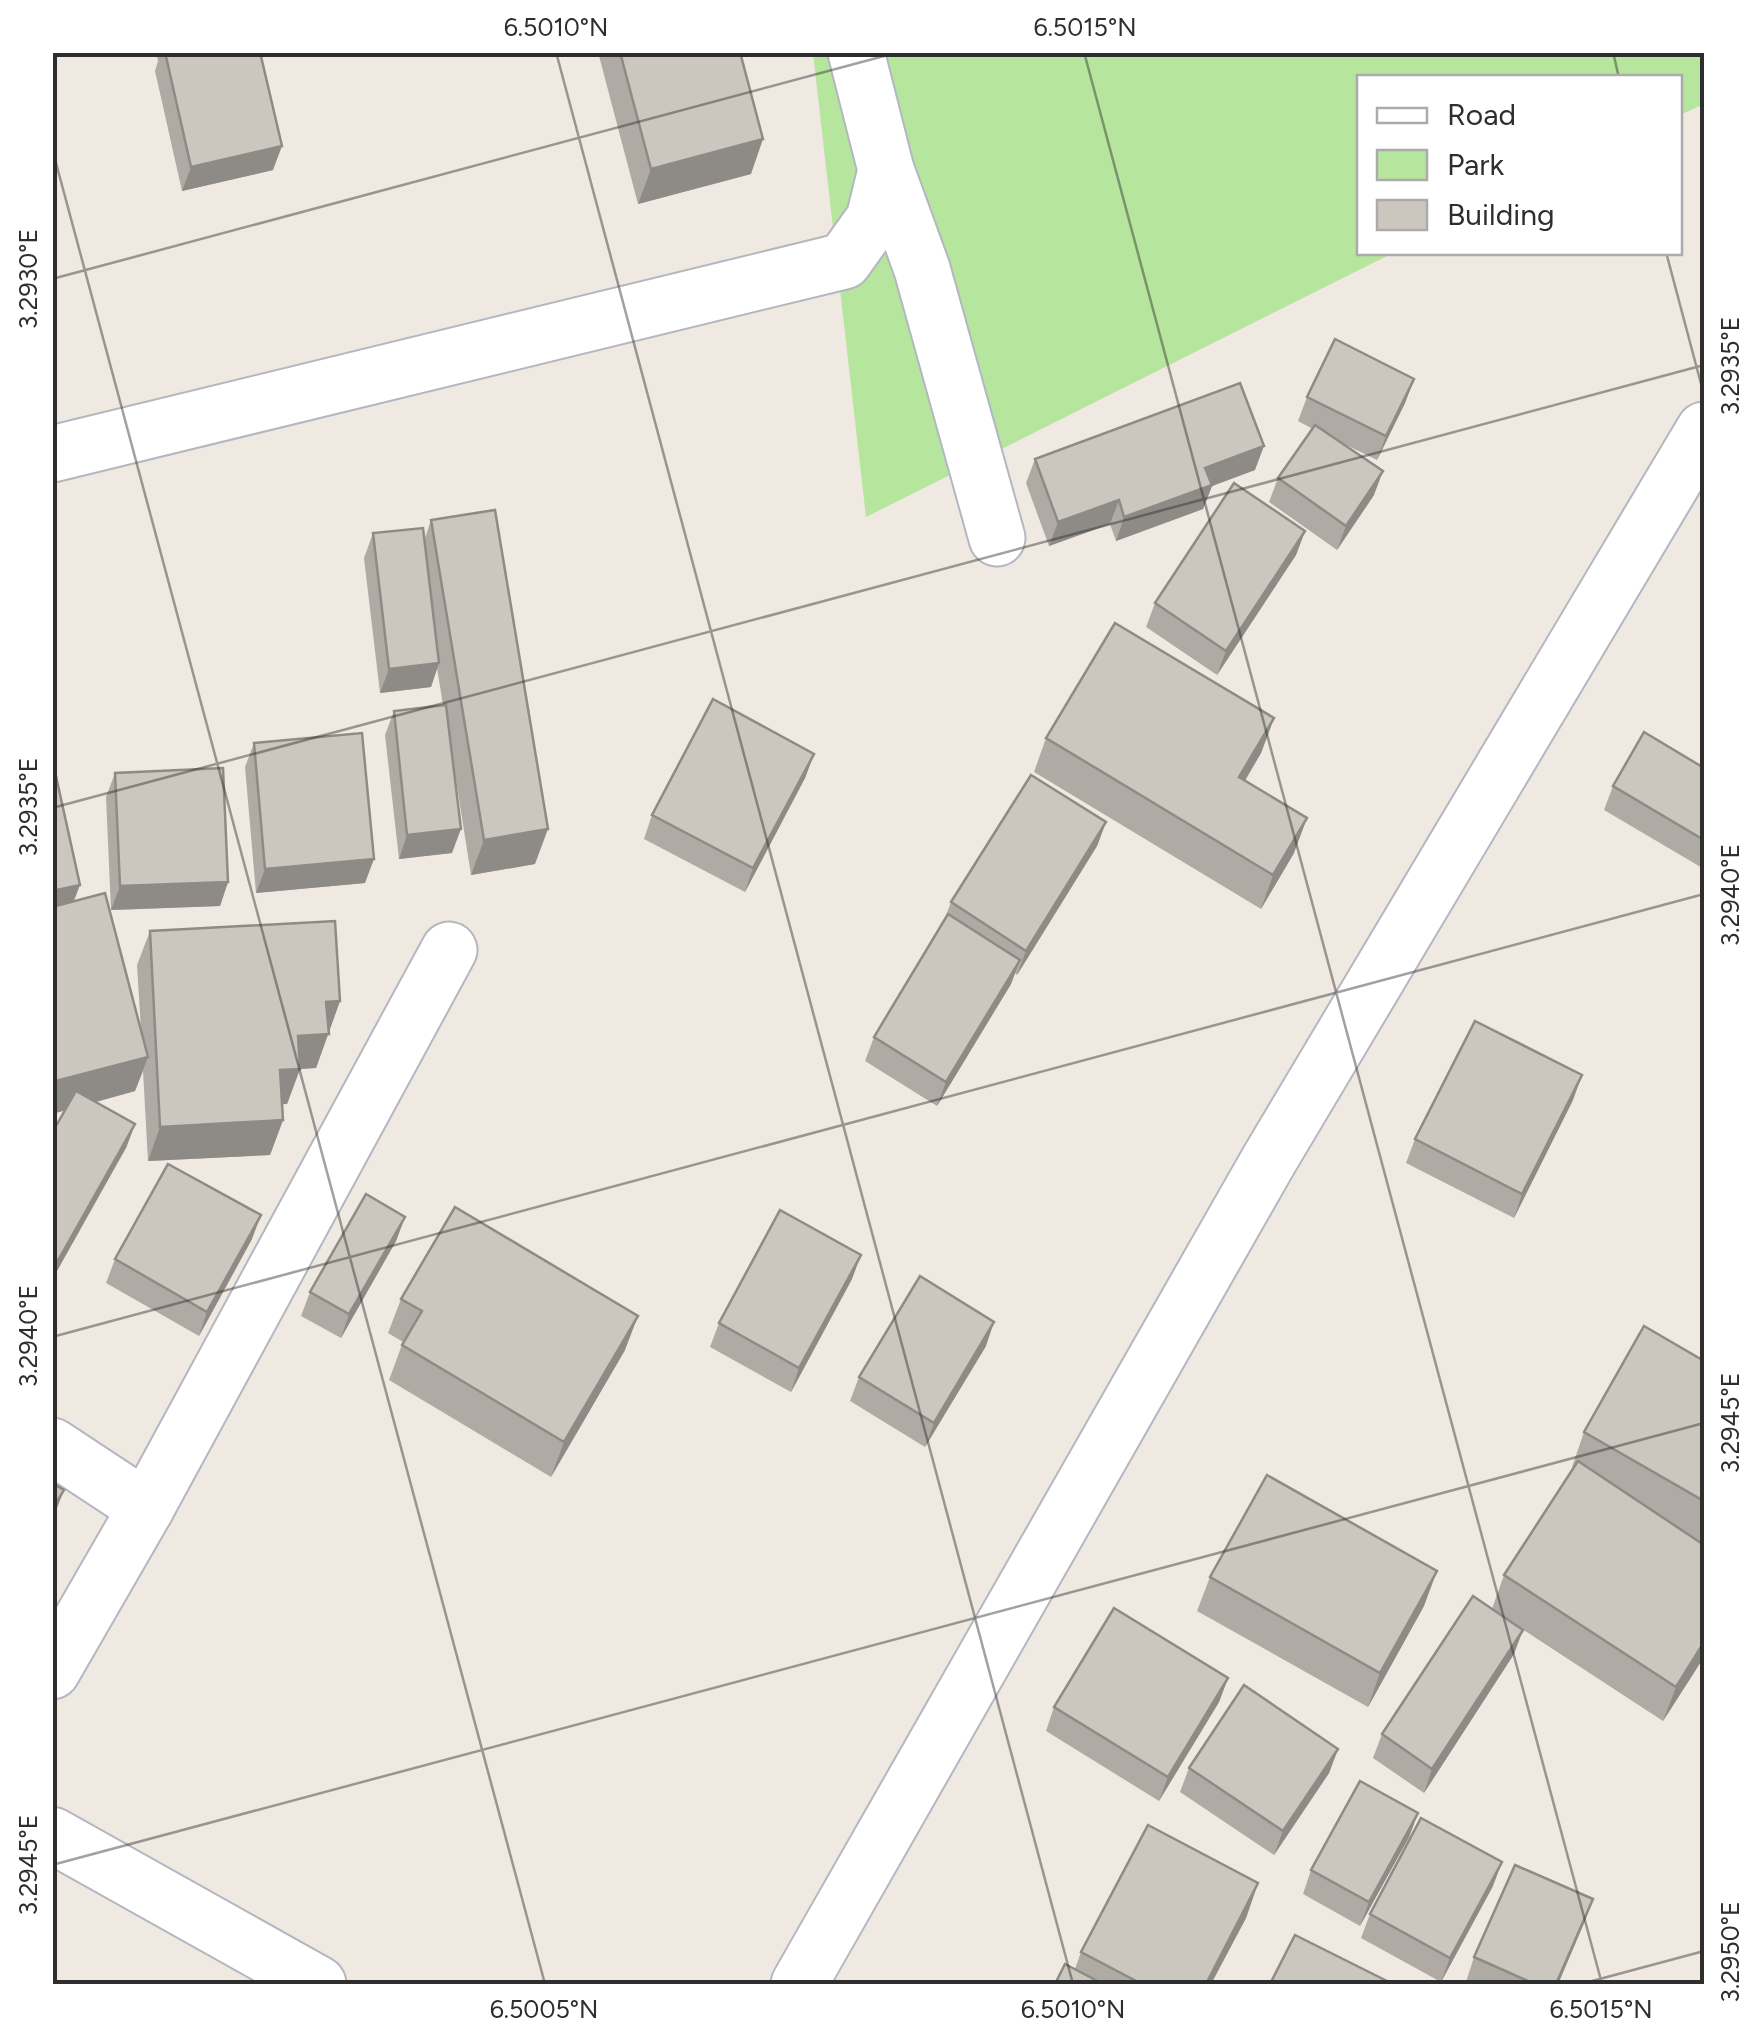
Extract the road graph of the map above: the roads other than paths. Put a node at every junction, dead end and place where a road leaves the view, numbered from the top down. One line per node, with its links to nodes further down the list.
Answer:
1 (856, 52): 2 (street)
2 (886, 170): 4 (street); 5 (street)
3 (1704, 430): 12 (street)
4 (52, 454)
5 (998, 538)
6 (449, 950): 8 (street)
7 (52, 1446): 8 (street)
8 (146, 1508): 9 (street)
9 (52, 1671)
10 (52, 1835): 11 (street)
11 (318, 1984)
12 (800, 1984)

